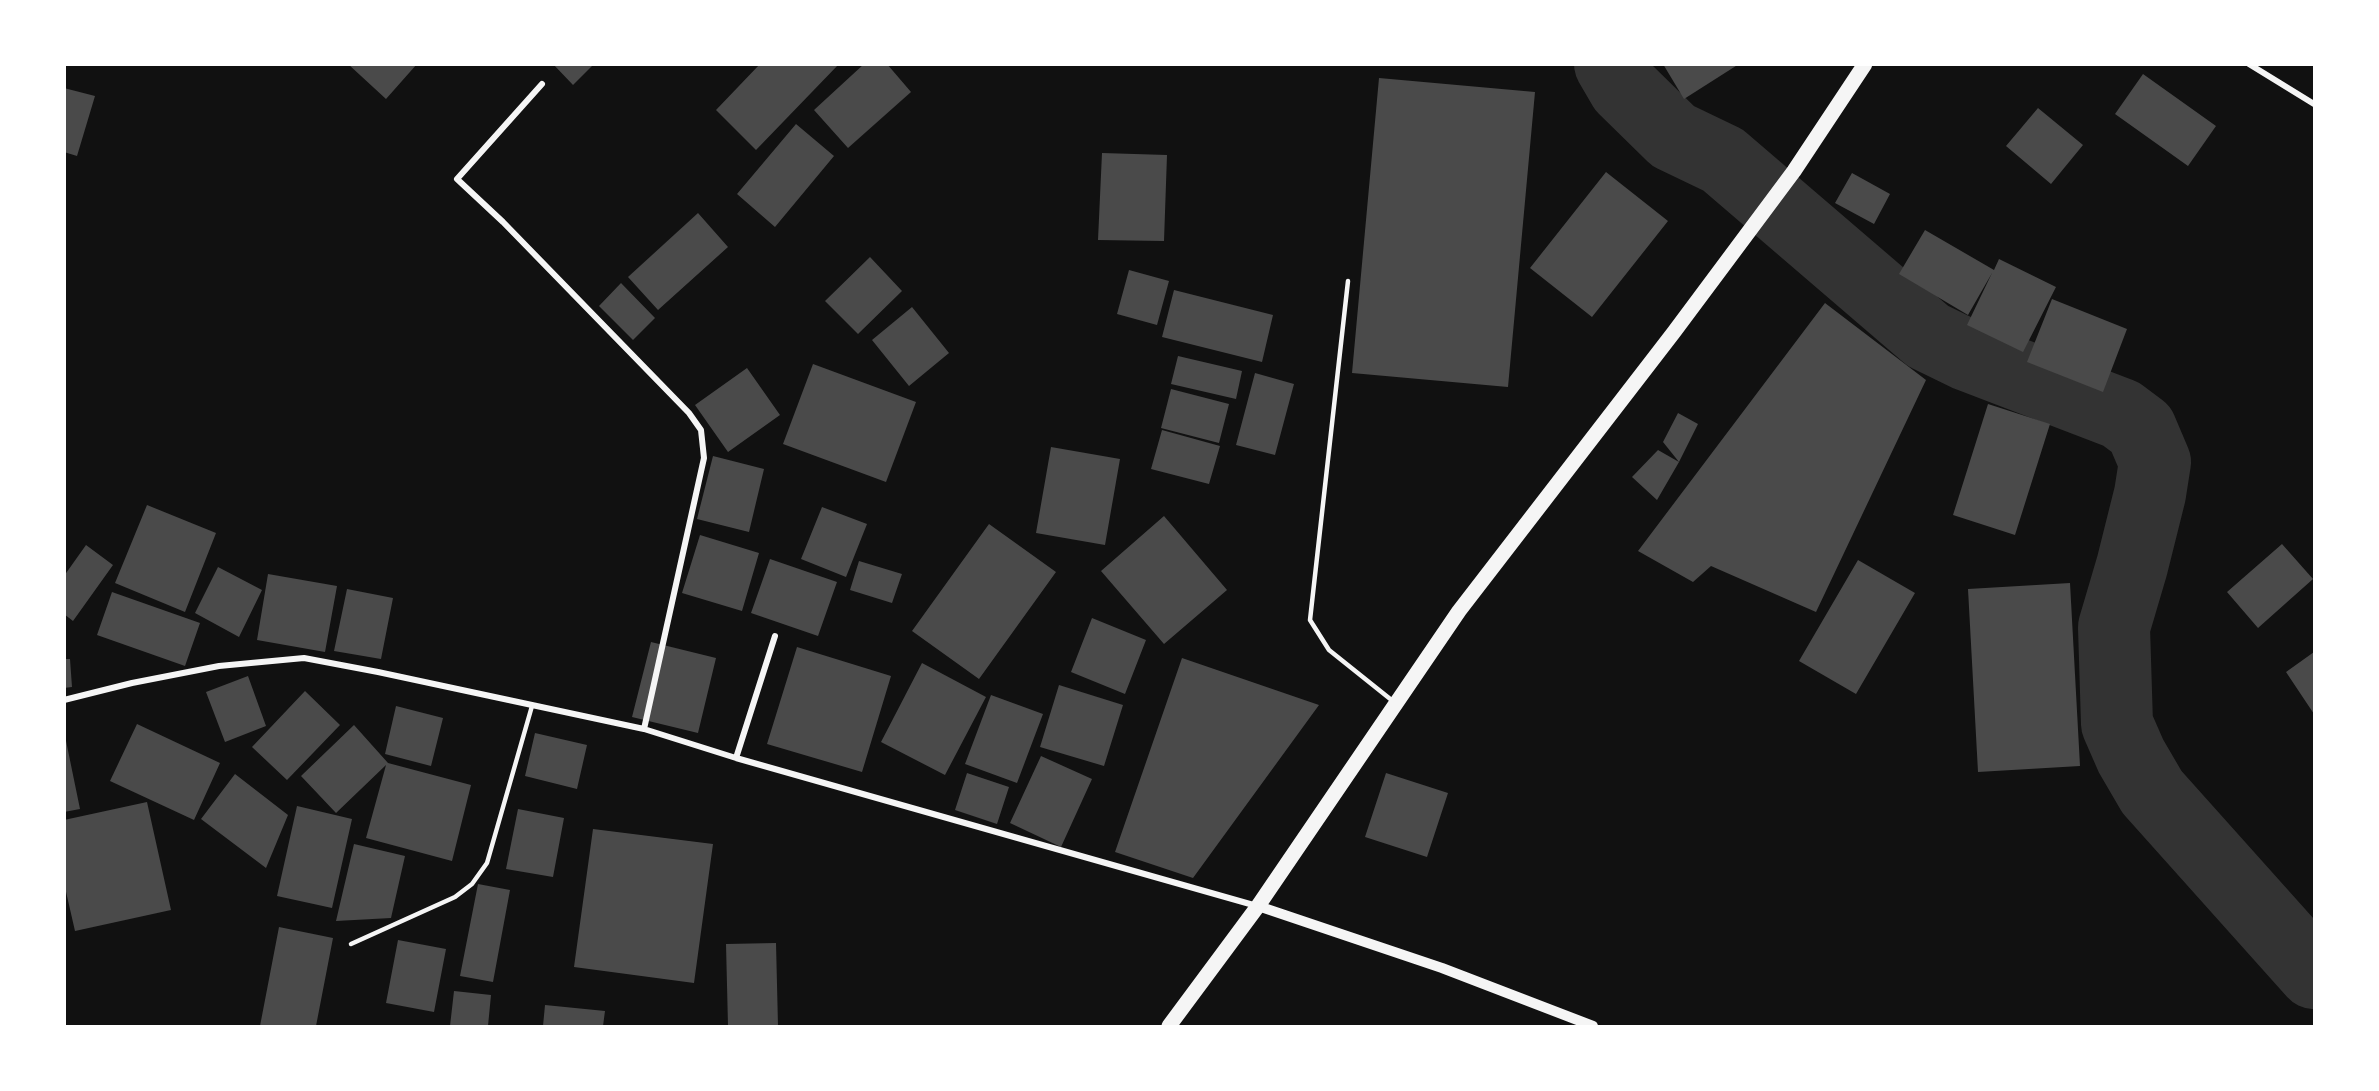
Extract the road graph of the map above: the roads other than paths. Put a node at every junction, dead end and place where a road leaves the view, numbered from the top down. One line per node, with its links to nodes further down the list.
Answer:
1 (1865, 64): 8 (main road)
2 (2250, 64): 4 (street)
3 (542, 84): 10 (street)
4 (2314, 104)
5 (1348, 281): 8 (lane)
6 (775, 636): 11 (street)
7 (64, 700): 9 (street)
8 (1396, 704): 12 (main road)
9 (532, 706): 10 (street); 13 (lane)
10 (644, 729): 11 (street)
11 (736, 758): 12 (street)
12 (1258, 906): 14 (main road); 15 (street)
13 (351, 944)
14 (1169, 1026)
15 (1593, 1026)

